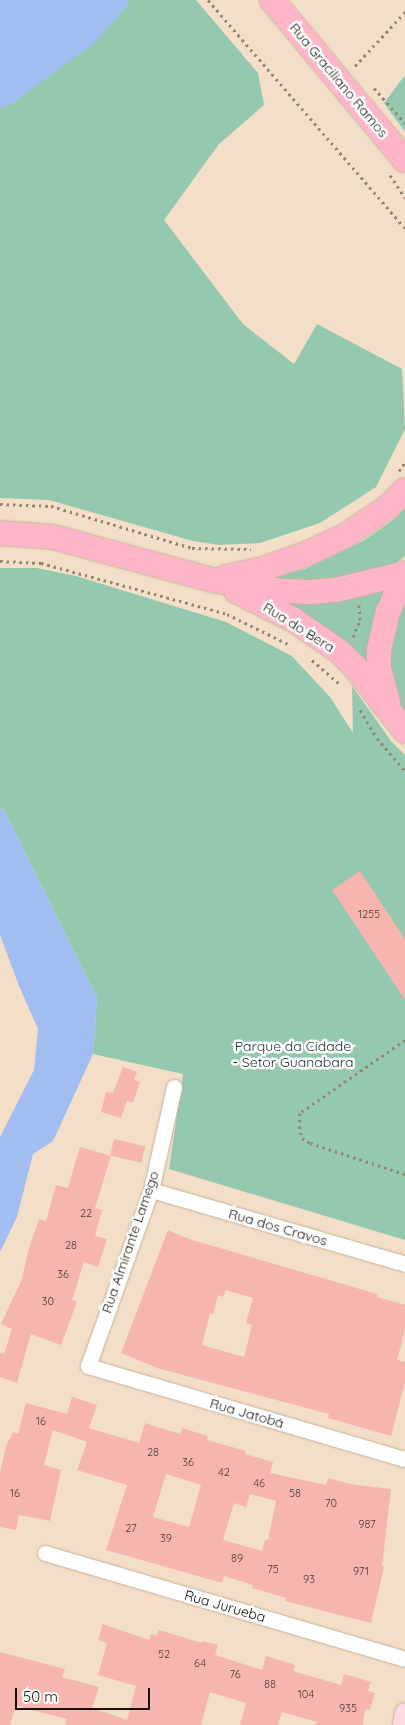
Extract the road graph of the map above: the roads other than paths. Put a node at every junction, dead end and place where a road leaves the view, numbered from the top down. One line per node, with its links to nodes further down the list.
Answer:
1 (272, 0): 2 (main road, Rua Graciliano Ramos)
2 (405, 160)
3 (401, 483): 6 (main road)
4 (0, 533): 6 (main road, Rua do Bera)
5 (405, 573): 6 (main road, Rua do Bera)
6 (212, 580): 8 (main road, Rua do Bera)
7 (405, 581): 8 (main road)
8 (398, 722)
9 (174, 1087): 10 (street, Rua Almirante Lamego)
10 (150, 1190): 11 (street, Rua dos Cravos); 12 (street, Rua Almirante Lamego)
11 (405, 1264)
12 (88, 1366): 13 (street, Rua Jatobá)
13 (405, 1460)
14 (45, 1553): 15 (street, Rua Jurueba)
15 (405, 1659)
16 (405, 1713): 17 (main road)
17 (404, 1725)

